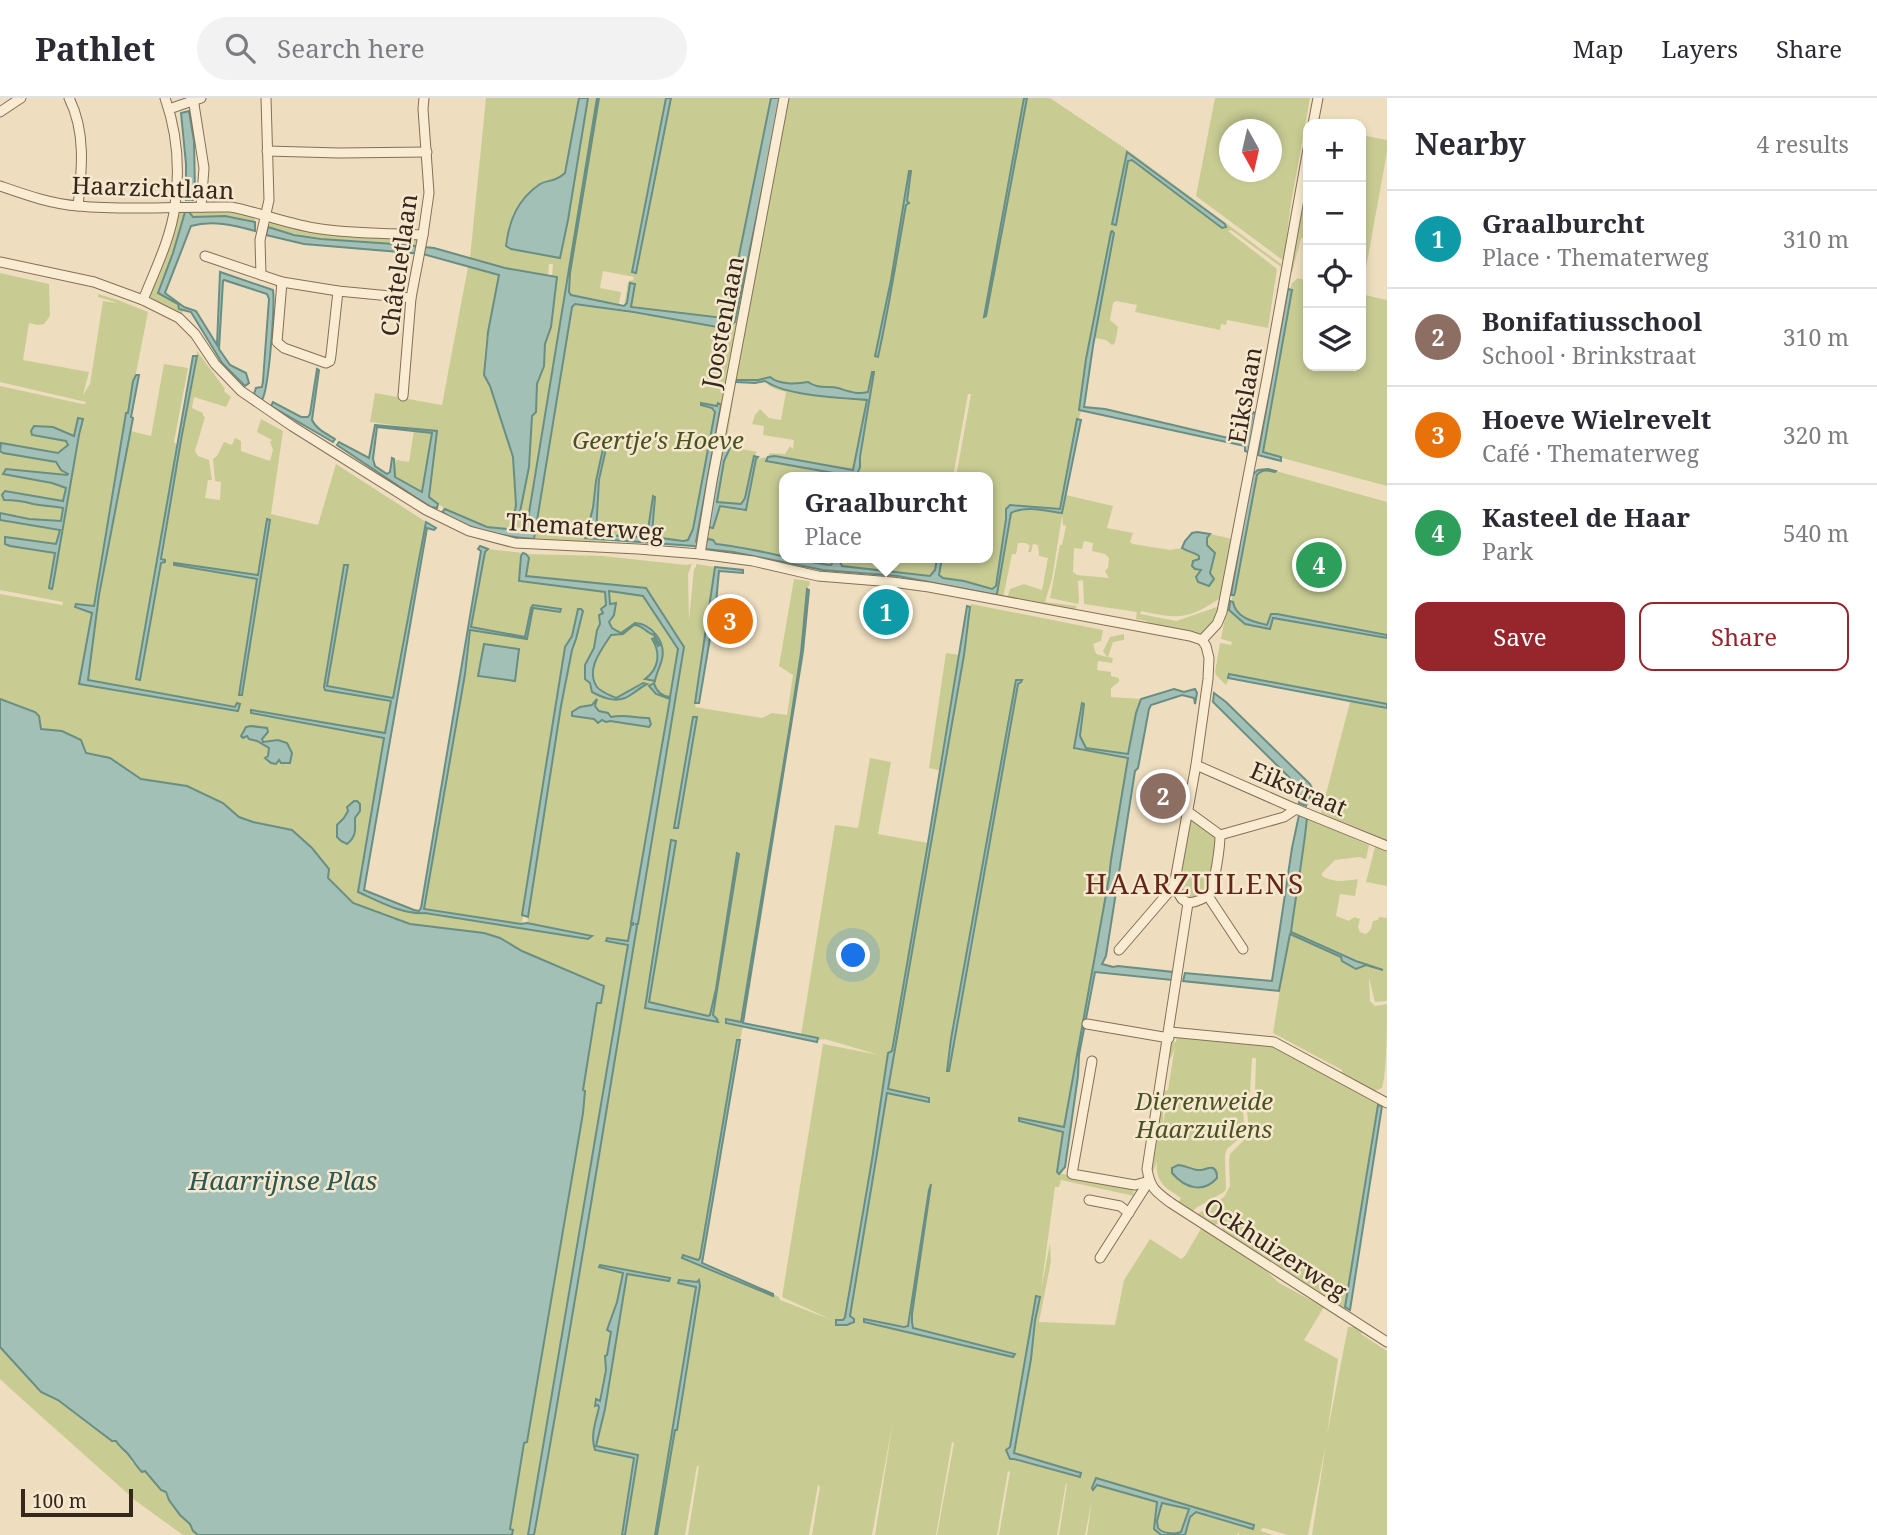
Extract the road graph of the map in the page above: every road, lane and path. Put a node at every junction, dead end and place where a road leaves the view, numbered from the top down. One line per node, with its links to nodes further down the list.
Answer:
1 (21, 98): 10 (street)
2 (69, 98): 16 (street)
3 (165, 98): 9 (street)
4 (266, 98): 12 (street)
5 (424, 98): 13 (street, Châteletlaan)
6 (784, 98): 29 (street, Joostenlaan)
7 (1318, 98): 11 (street)
8 (196, 99): 9 (street); 17 (street)
9 (169, 109): 18 (street)
10 (0, 112)
11 (1314, 119)
12 (267, 151): 13 (street); 19 (street)
13 (427, 152): 20 (street, Châteletlaan)
14 (1303, 177): 30 (street, Eikslaan)
15 (0, 186): 16 (street, Haarzichtlaan)
16 (78, 206): 18 (street, Haarzichtlaan)
17 (201, 206): 18 (street, Haarzichtlaan); 19 (street, Haarzichtlaan)
18 (175, 208): 27 (street)
19 (264, 218): 20 (street, Haarzichtlaan); 23 (street)
20 (422, 239): 26 (street, Châteletlaan)
21 (205, 256): 23 (street)
22 (0, 262): 27 (street, Thematerweg)
23 (261, 275): 24 (street)
24 (282, 282): 25 (street); 25 (street)
25 (338, 291): 26 (street)
26 (411, 298): 28 (street, Châteletlaan)
27 (143, 300): 29 (street, Thematerweg)
28 (403, 396)
29 (701, 548): 30 (street, Thematerweg)
30 (1202, 640): 31 (street)
31 (1196, 765): 32 (street, Eikstraat); 33 (street)
32 (1296, 809): 34 (street); 35 (street, Eikstraat)
33 (1187, 811): 34 (street); 36 (street)
34 (1220, 835): 37 (street)
35 (1387, 846)
36 (1174, 886): 38 (street); 40 (street)
37 (1208, 896): 38 (street); 39 (street)
38 (1188, 903): 42 (street)
39 (1243, 949)
40 (1119, 950)
41 (1087, 1024): 42 (street)
42 (1169, 1035): 44 (street); 45 (street)
43 (1092, 1061): 45 (street)
44 (1387, 1103)
45 (1149, 1181): 47 (street); 49 (street, Ockhuizerweg)
46 (1089, 1200): 47 (street)
47 (1129, 1213): 48 (street)
48 (1100, 1258)
49 (1387, 1342)

